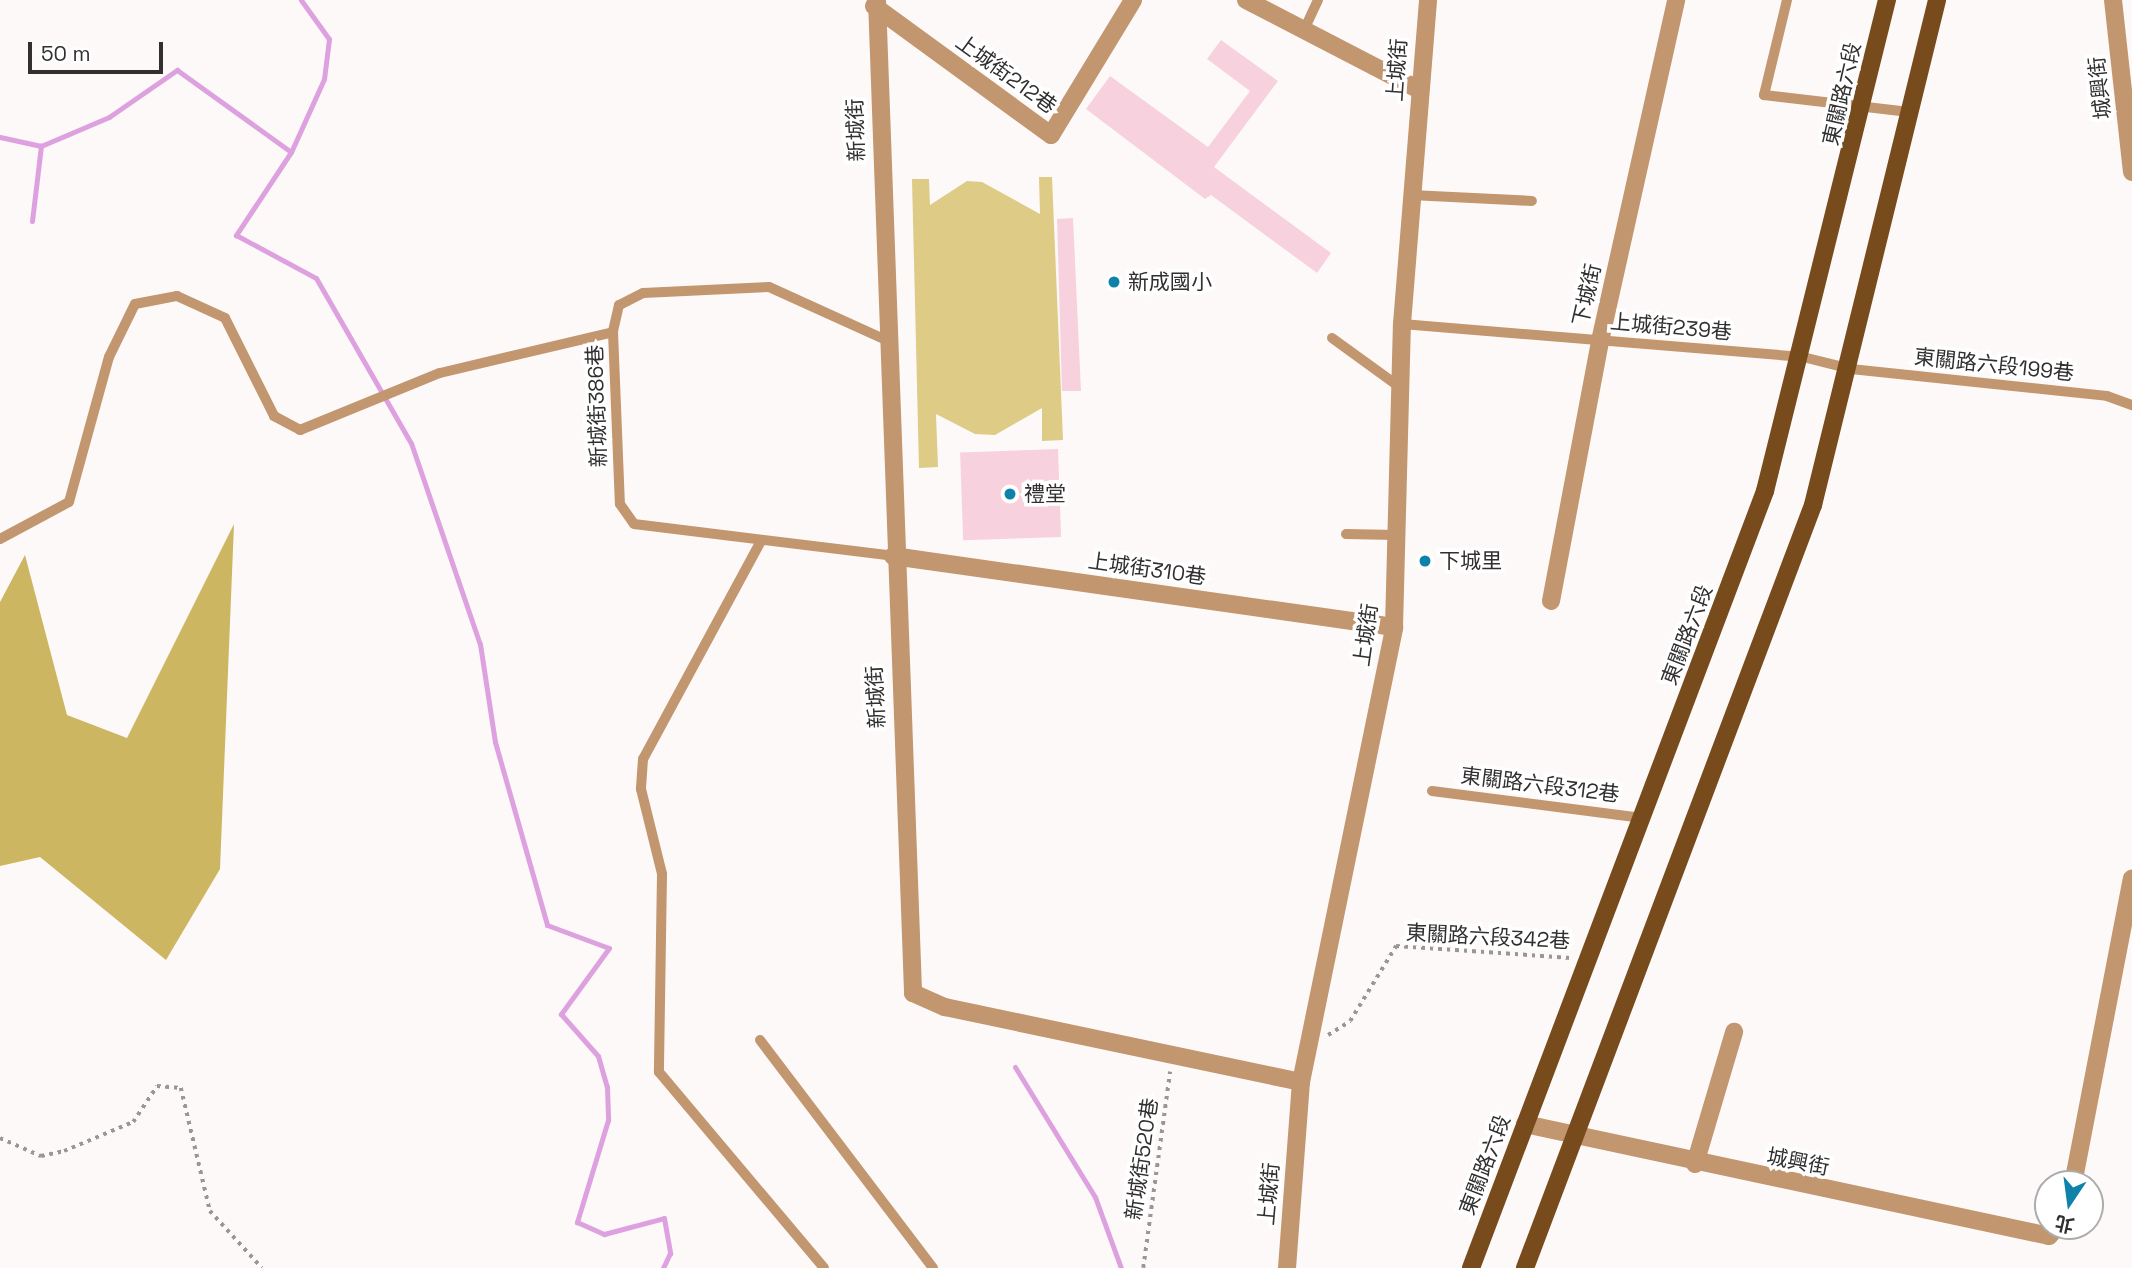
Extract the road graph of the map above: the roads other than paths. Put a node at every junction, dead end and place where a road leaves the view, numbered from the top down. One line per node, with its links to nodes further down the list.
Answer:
1 (1133, 0): 10 (street, 上城街212巷)
2 (1246, 0): 11 (street)
3 (1318, 0): 11 (lane)
4 (1428, 0): 12 (street, 上城街)
5 (1787, 0): 13 (lane)
6 (1887, 0): 13 (main road, 東關路六段)
7 (1937, 0): 14 (main road)
8 (2113, 0): 15 (street, 城興街)
9 (1672, 1): 22 (street, 下城街)
10 (876, 3): 21 (street, 新城街)
11 (1304, 30): 12 (street)
12 (1418, 89): 16 (street, 上城街)
13 (1863, 104): 14 (lane); 23 (main road, 東關路六段)
14 (1909, 112): 24 (main road)
15 (2132, 172)
16 (1411, 195): 17 (lane); 18 (street, 上城街)
17 (1532, 201)
18 (1402, 324): 22 (lane, 上城街239巷); 25 (street, 上城街)
19 (613, 332): 21 (lane, 新城街386巷); 29 (lane); 30 (lane, 新城街386巷)
20 (1332, 338): 25 (lane)
21 (886, 340): 31 (street, 新城街)
22 (1600, 341): 23 (lane, 上城街239巷); 32 (street, 下城街)
23 (1802, 357): 24 (lane, 上城街239巷); 35 (main road, 東關路六段)
24 (1851, 369): 26 (lane, 東關路六段199巷); 41 (main road)
25 (1401, 388): 28 (street, 上城街)
26 (2132, 405)
27 (1346, 534): 28 (lane)
28 (1396, 535): 33 (street, 上城街)
29 (0, 539)
30 (761, 541): 31 (lane, 新城街386巷); 45 (lane)
31 (893, 556): 33 (street, 上城街310巷); 39 (street, 新城街)
32 (1550, 601)
33 (1394, 627): 39 (street, 上城街)
34 (1432, 791): 35 (lane, 東關路六段312巷)
35 (1642, 818): 40 (main road, 東關路六段)
36 (2132, 879): 43 (street)
37 (1734, 1032): 42 (street)
38 (760, 1040): 46 (lane)
39 (1301, 1082): 47 (street, 上城街)
40 (1525, 1124): 41 (street, 城興街); 48 (main road, 東關路六段)
41 (1574, 1139): 42 (street, 城興街); 49 (main road)
42 (1695, 1164): 44 (street, 城興街)
43 (2076, 1170)
44 (2034, 1233)
45 (824, 1268)
46 (933, 1268)
47 (1287, 1268)
48 (1471, 1268)
49 (1525, 1268)

